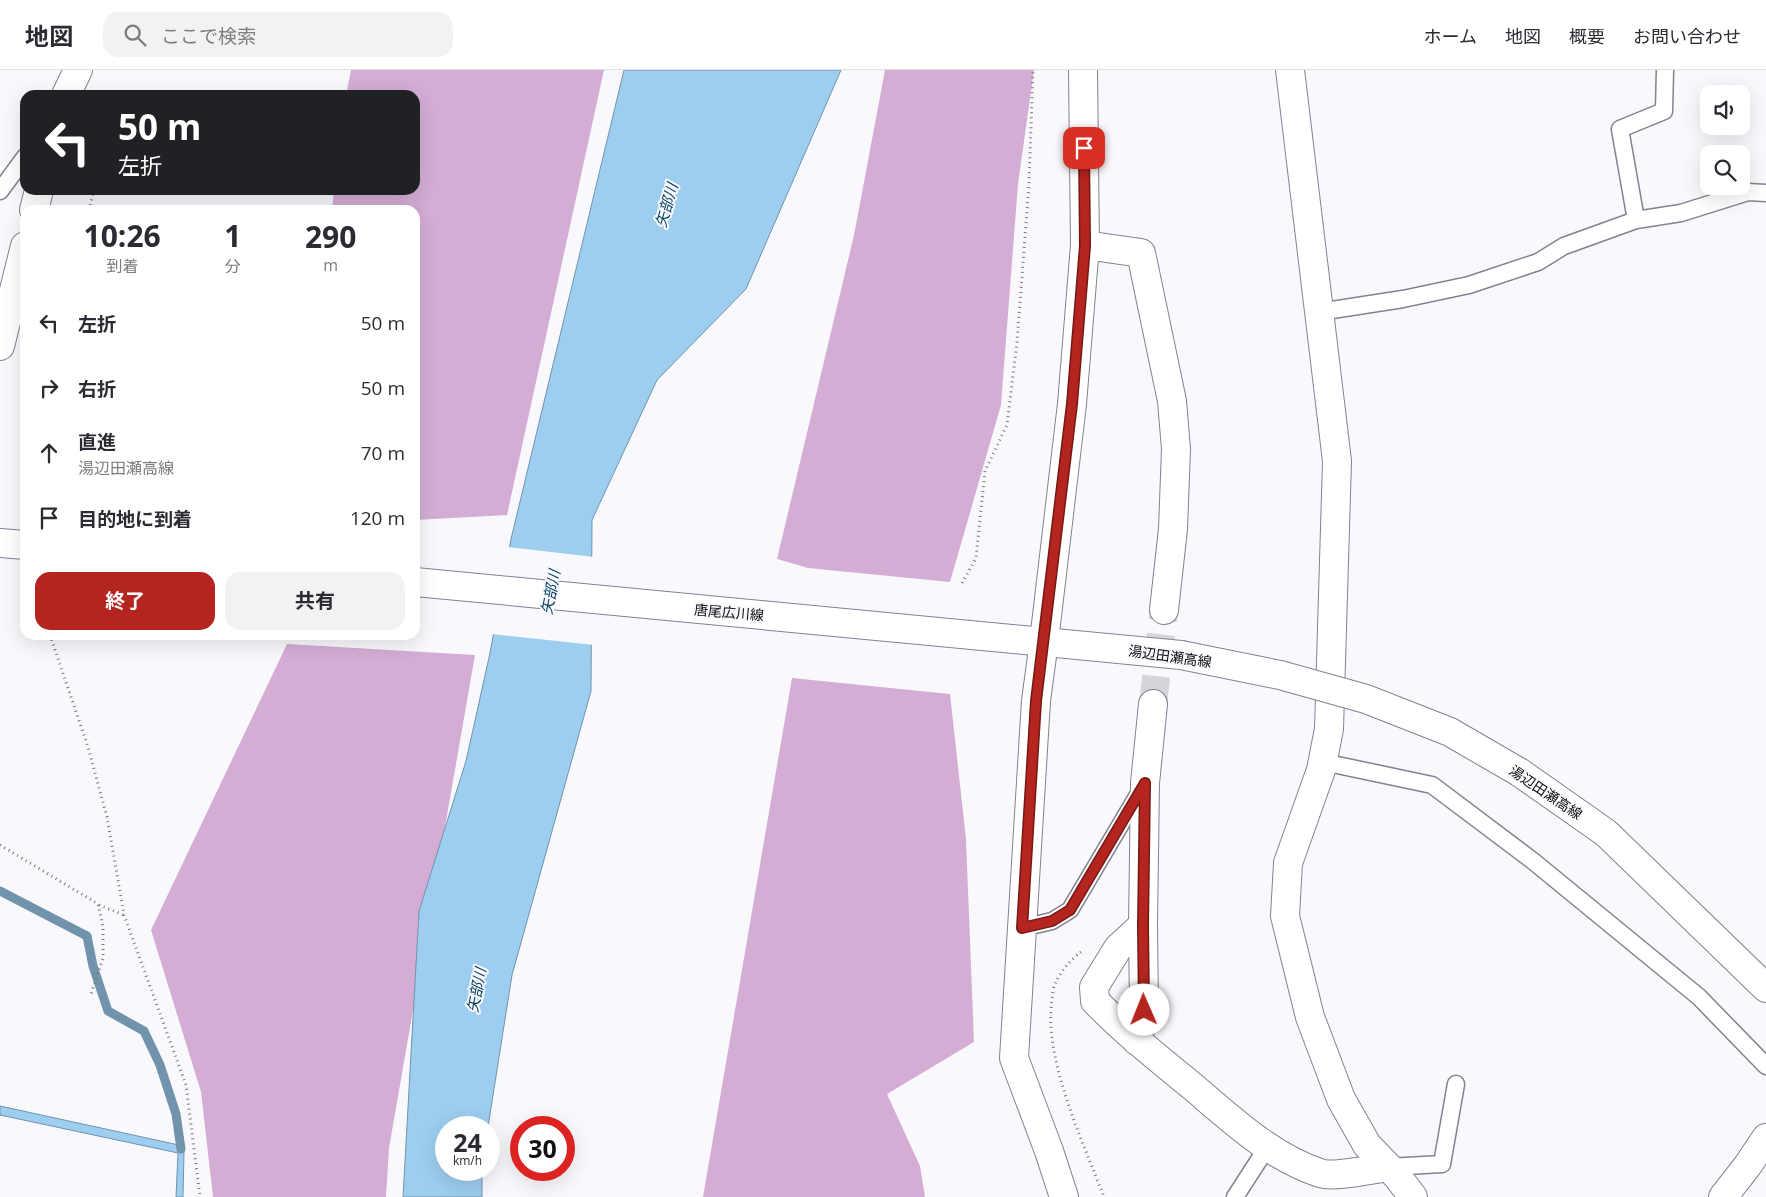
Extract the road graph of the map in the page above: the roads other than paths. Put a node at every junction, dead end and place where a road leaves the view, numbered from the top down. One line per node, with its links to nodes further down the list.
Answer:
1 (78, 70): 5 (street)
2 (1083, 70): 10 (street)
3 (1290, 70): 12 (street)
4 (1664, 70): 9 (lane)
5 (68, 90)
6 (20, 164): 7 (lane)
7 (0, 191)
8 (1766, 193): 9 (lane)
9 (1636, 220): 12 (lane)
10 (1085, 246): 15 (street); 16 (street)
11 (20, 266): 13 (street)
12 (1319, 312): 18 (street)
13 (0, 346)
14 (420, 582): 16 (street, 唐尾広川線)
15 (1164, 610)
16 (1044, 641): 21 (street); 22 (street, 湯辺田瀬高線, bridge)
17 (1153, 704): 19 (street)
18 (1323, 762): 24 (lane); 28 (street)
19 (1145, 783): 20 (street); 21 (lane)
20 (1143, 925): 23 (street); 23 (street)
21 (1022, 928): 29 (street)
22 (1766, 988)
23 (1137, 1041): 27 (street)
24 (1766, 1066)
25 (1456, 1084): 28 (lane)
26 (1766, 1138): 32 (street)
27 (1268, 1146): 28 (street); 30 (lane)
28 (1388, 1166): 31 (street)
29 (1064, 1197)
30 (1235, 1197)
31 (1413, 1197)
32 (1723, 1197)

